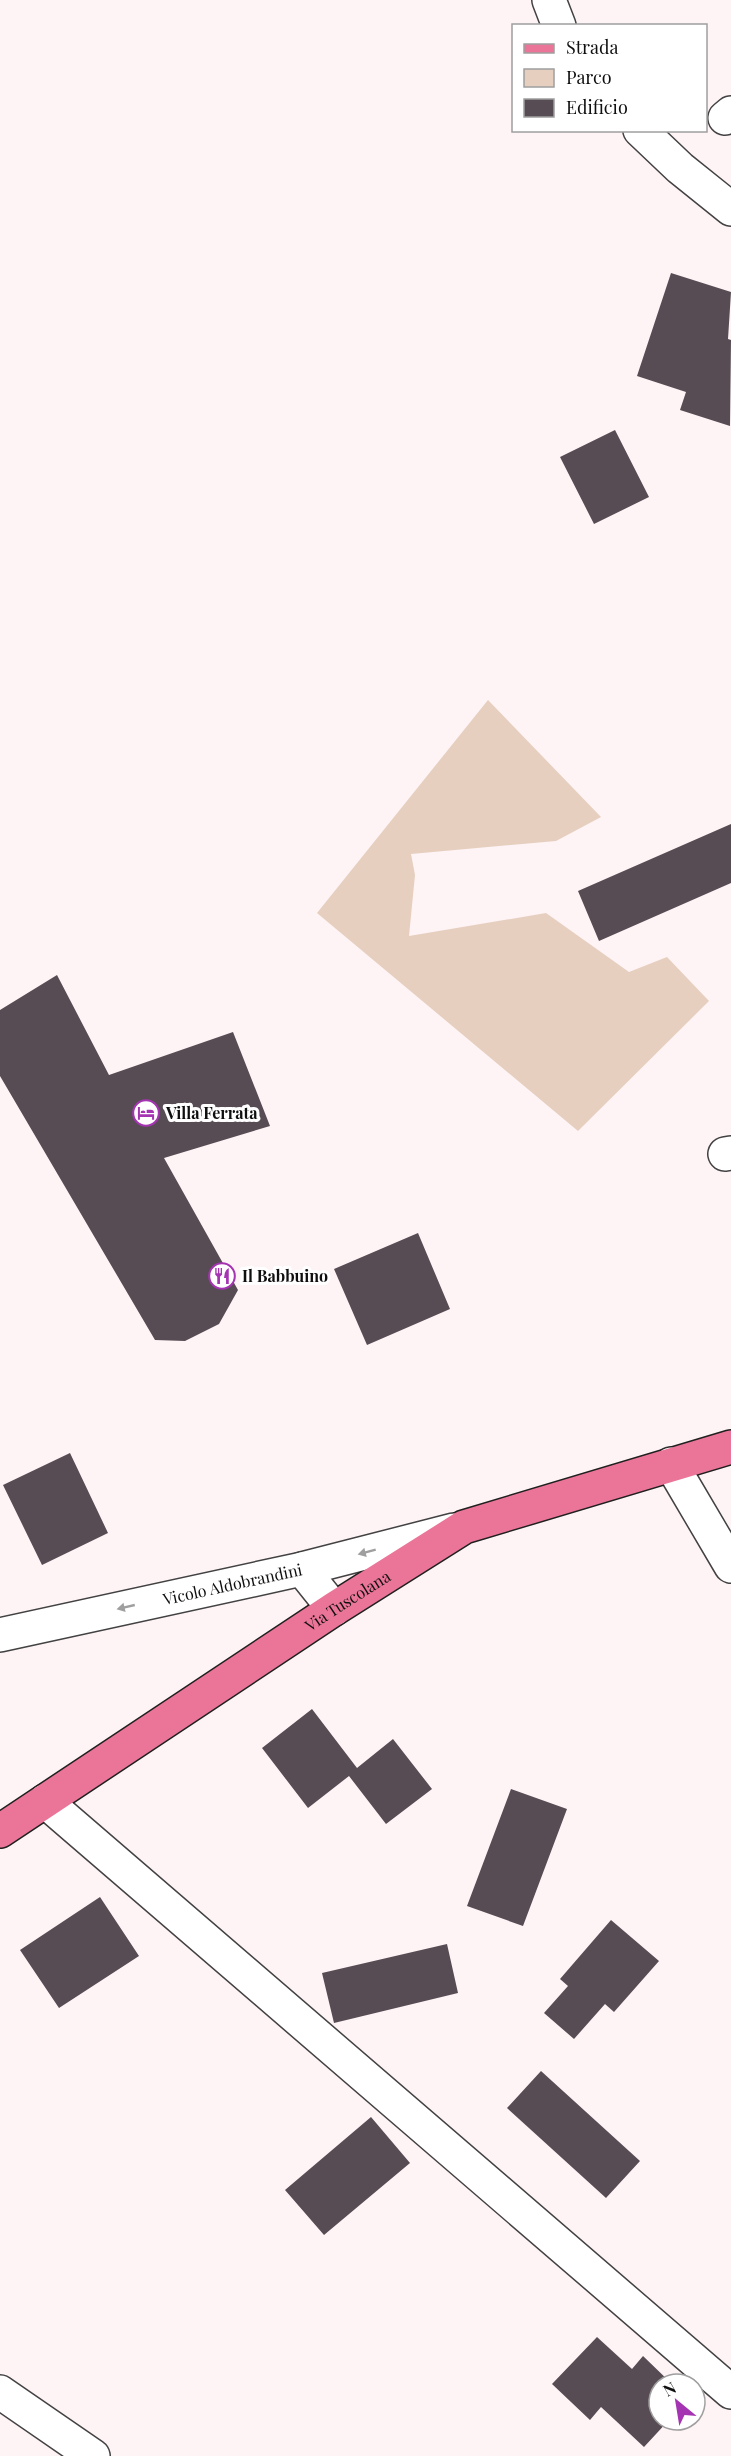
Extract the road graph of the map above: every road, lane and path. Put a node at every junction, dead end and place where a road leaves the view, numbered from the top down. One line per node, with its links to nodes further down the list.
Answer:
1 (549, 0): 2 (street)
2 (558, 24)
3 (642, 132): 4 (street)
4 (731, 210)
5 (731, 1447): 6 (main road, Via Tuscolana)
6 (671, 1464): 7 (main road, Via Tuscolana); 8 (street)
7 (464, 1527): 9 (street, Vicolo Aldobrandini, one-way to 9); 10 (main road, Via Tuscolana)
8 (731, 1566)
9 (302, 1569): 10 (street); 11 (street, Vicolo Aldobrandini, one-way to 11)
10 (334, 1609): 12 (main road, Via Tuscolana)
11 (0, 1635)
12 (45, 1801): 13 (main road, Via Tuscolana); 15 (street)
13 (0, 1831)
14 (0, 2392): 16 (street)
15 (731, 2392)
16 (93, 2456)

